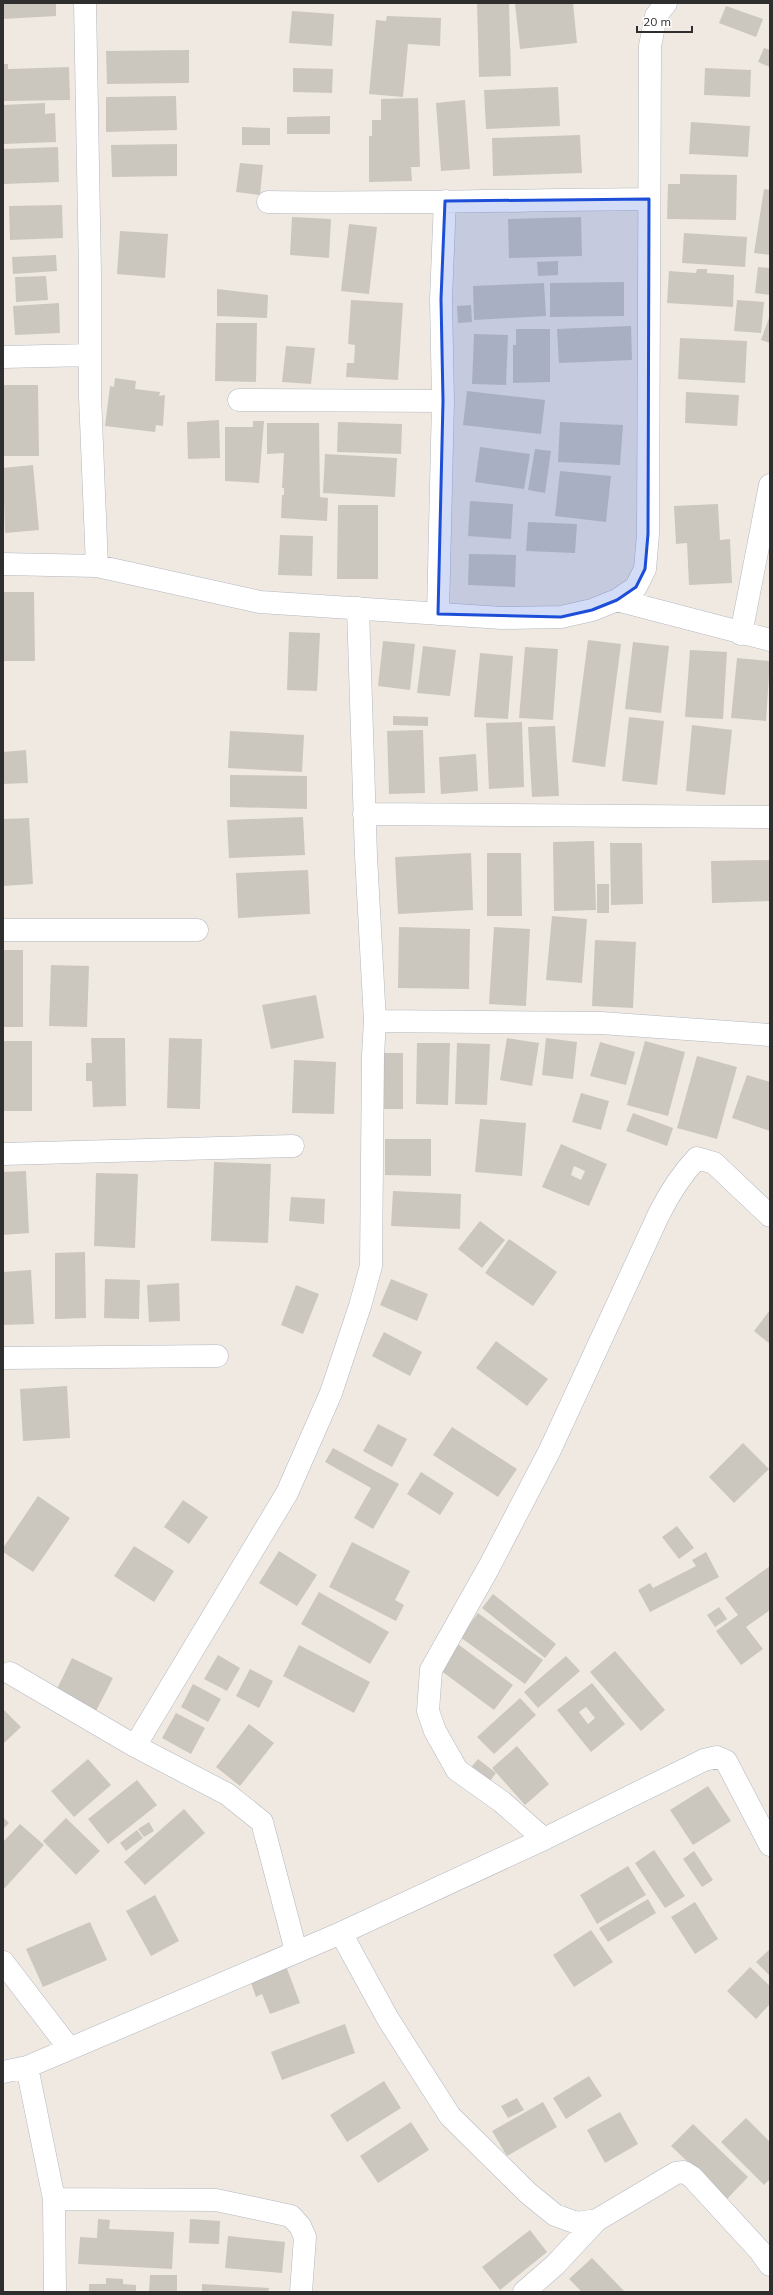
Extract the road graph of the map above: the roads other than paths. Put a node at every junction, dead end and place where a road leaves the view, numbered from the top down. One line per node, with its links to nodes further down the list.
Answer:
1 (85, 3): 6 (street)
2 (666, 3): 3 (street)
3 (649, 199): 4 (street); 13 (street)
4 (445, 201): 5 (street); 9 (street)
5 (268, 202)
6 (90, 355): 7 (street); 12 (street)
7 (3, 357)
8 (239, 400): 9 (street)
9 (443, 401): 15 (street)
10 (770, 485): 16 (street)
11 (3, 564): 12 (street)
12 (97, 566): 14 (street)
13 (617, 600): 15 (street); 16 (street)
14 (358, 608): 15 (street); 18 (street)
15 (438, 614)
16 (741, 634): 17 (street)
17 (770, 640)
18 (364, 814): 19 (street); 22 (street)
19 (770, 817)
20 (3, 930): 21 (street)
21 (197, 930)
22 (375, 1021): 23 (street); 30 (street)
23 (770, 1035)
24 (293, 1146): 25 (street)
25 (3, 1154)
26 (770, 1216): 31 (street)
27 (217, 1356): 28 (street)
28 (3, 1358)
29 (10, 1673): 30 (street)
30 (135, 1746): 34 (street)
31 (544, 1839): 32 (street); 33 (street)
32 (770, 1845)
33 (341, 1933): 34 (street); 40 (street)
34 (296, 1951): 36 (street)
35 (3, 1962): 36 (street)
36 (69, 2048): 37 (street)
37 (27, 2067): 38 (street); 39 (street)
38 (3, 2072)
39 (54, 2199): 42 (street); 43 (street)
40 (597, 2220): 41 (street); 44 (street)
41 (767, 2253)
42 (55, 2292)
43 (301, 2292)
44 (524, 2292)

